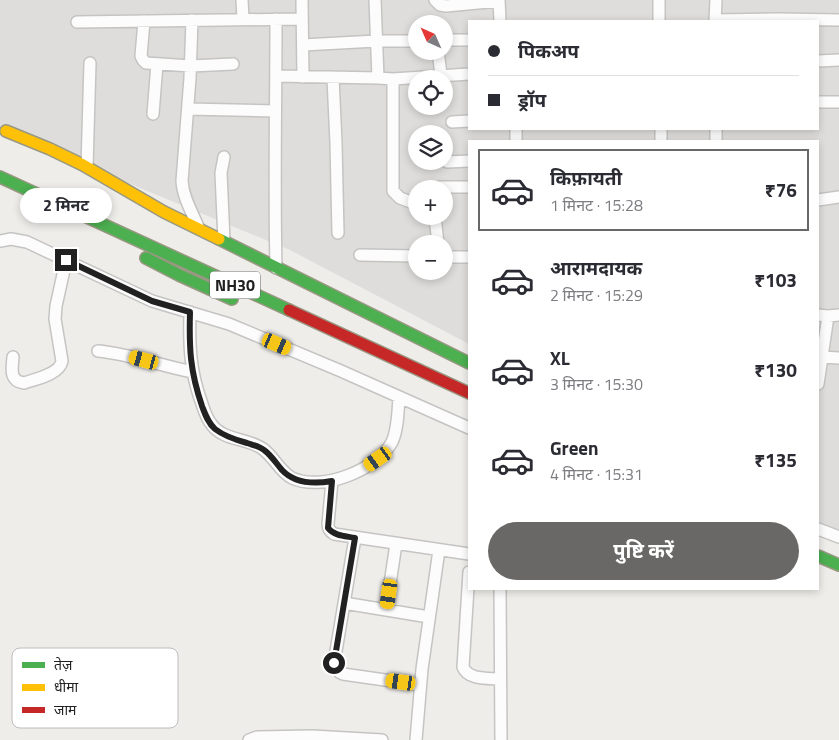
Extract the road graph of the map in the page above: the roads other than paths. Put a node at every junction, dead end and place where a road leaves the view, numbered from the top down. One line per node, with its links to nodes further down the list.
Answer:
1 (242, 0): 12 (street)
2 (302, 0): 9 (street)
3 (374, 0): 21 (street)
4 (436, 0): 5 (street)
5 (499, 0): 13 (street)
6 (659, 0): 14 (street)
7 (716, 0): 15 (street)
8 (276, 19): 9 (street); 12 (street); 32 (street)
9 (302, 19): 23 (street)
10 (144, 20): 11 (street); 18 (street); 27 (street)
11 (192, 20): 12 (street); 29 (street)
12 (243, 20)
13 (500, 20)
14 (659, 20)
15 (715, 20)
16 (736, 20): 17 (street)
17 (839, 20)
18 (77, 22)
19 (453, 40): 20 (street)
20 (468, 40)
21 (376, 41): 22 (street); 23 (street); 35 (street)
22 (408, 41)
23 (303, 46): 33 (street)
24 (819, 60): 25 (street)
25 (839, 60)
26 (90, 63): 49 (street)
27 (157, 64): 29 (street); 42 (street)
28 (233, 64): 29 (street)
29 (191, 66): 40 (street)
30 (468, 74): 31 (street)
31 (453, 75)
32 (276, 76): 33 (street); 41 (street)
33 (304, 77): 34 (street)
34 (332, 78): 35 (street); 57 (street)
35 (378, 78): 37 (street)
36 (408, 78): 37 (street)
37 (393, 79): 55 (street)
38 (819, 102): 39 (street)
39 (839, 102)
40 (188, 109): 41 (street); 56 (street)
41 (275, 111): 66 (street)
42 (153, 114)
43 (468, 121): 44 (street)
44 (452, 122)
45 (6, 131): 49 (main road)
46 (224, 156): 59 (street)
47 (468, 161): 48 (street)
48 (453, 162)
49 (87, 167): 56 (main road)
50 (0, 177): 77 (main road, NH30)
51 (453, 187): 52 (street)
52 (468, 187)
53 (839, 197): 54 (street)
54 (819, 200)
55 (408, 201)
56 (199, 229): 59 (main road)
57 (338, 233)
58 (0, 241): 65 (street)
59 (224, 242): 66 (main road)
60 (135, 253): 67 (main road, NH30)
61 (360, 255): 62 (street)
62 (408, 256)
63 (453, 256): 64 (street)
64 (468, 257)
65 (66, 260): 68 (street); 71 (street)
66 (276, 268): 74 (main road)
67 (241, 302)
68 (190, 312): 75 (street); 78 (street)
69 (828, 315): 72 (street)
70 (98, 351): 75 (street)
71 (12, 357)
72 (822, 357): 73 (street); 76 (street)
73 (839, 358)
74 (468, 364)
75 (193, 372): 80 (street)
76 (819, 377)
77 (468, 393)
78 (399, 397): 79 (street); 80 (street)
79 (468, 428)
80 (332, 481): 83 (street)
81 (819, 529): 82 (street)
82 (839, 537)
83 (355, 538): 84 (street); 91 (street)
84 (396, 544): 85 (street); 92 (street)
85 (439, 550): 86 (street); 93 (street)
86 (468, 554)
87 (819, 556): 88 (main road)
88 (839, 565)
89 (468, 588): 94 (street)
90 (500, 590): 94 (street)
91 (344, 603): 92 (street); 95 (street)
92 (386, 610): 93 (street)
93 (429, 617): 95 (street)
94 (500, 679): 99 (street)
95 (420, 685): 98 (street)
96 (249, 740): 97 (street)
97 (382, 740)
98 (416, 740)
99 (501, 740)

